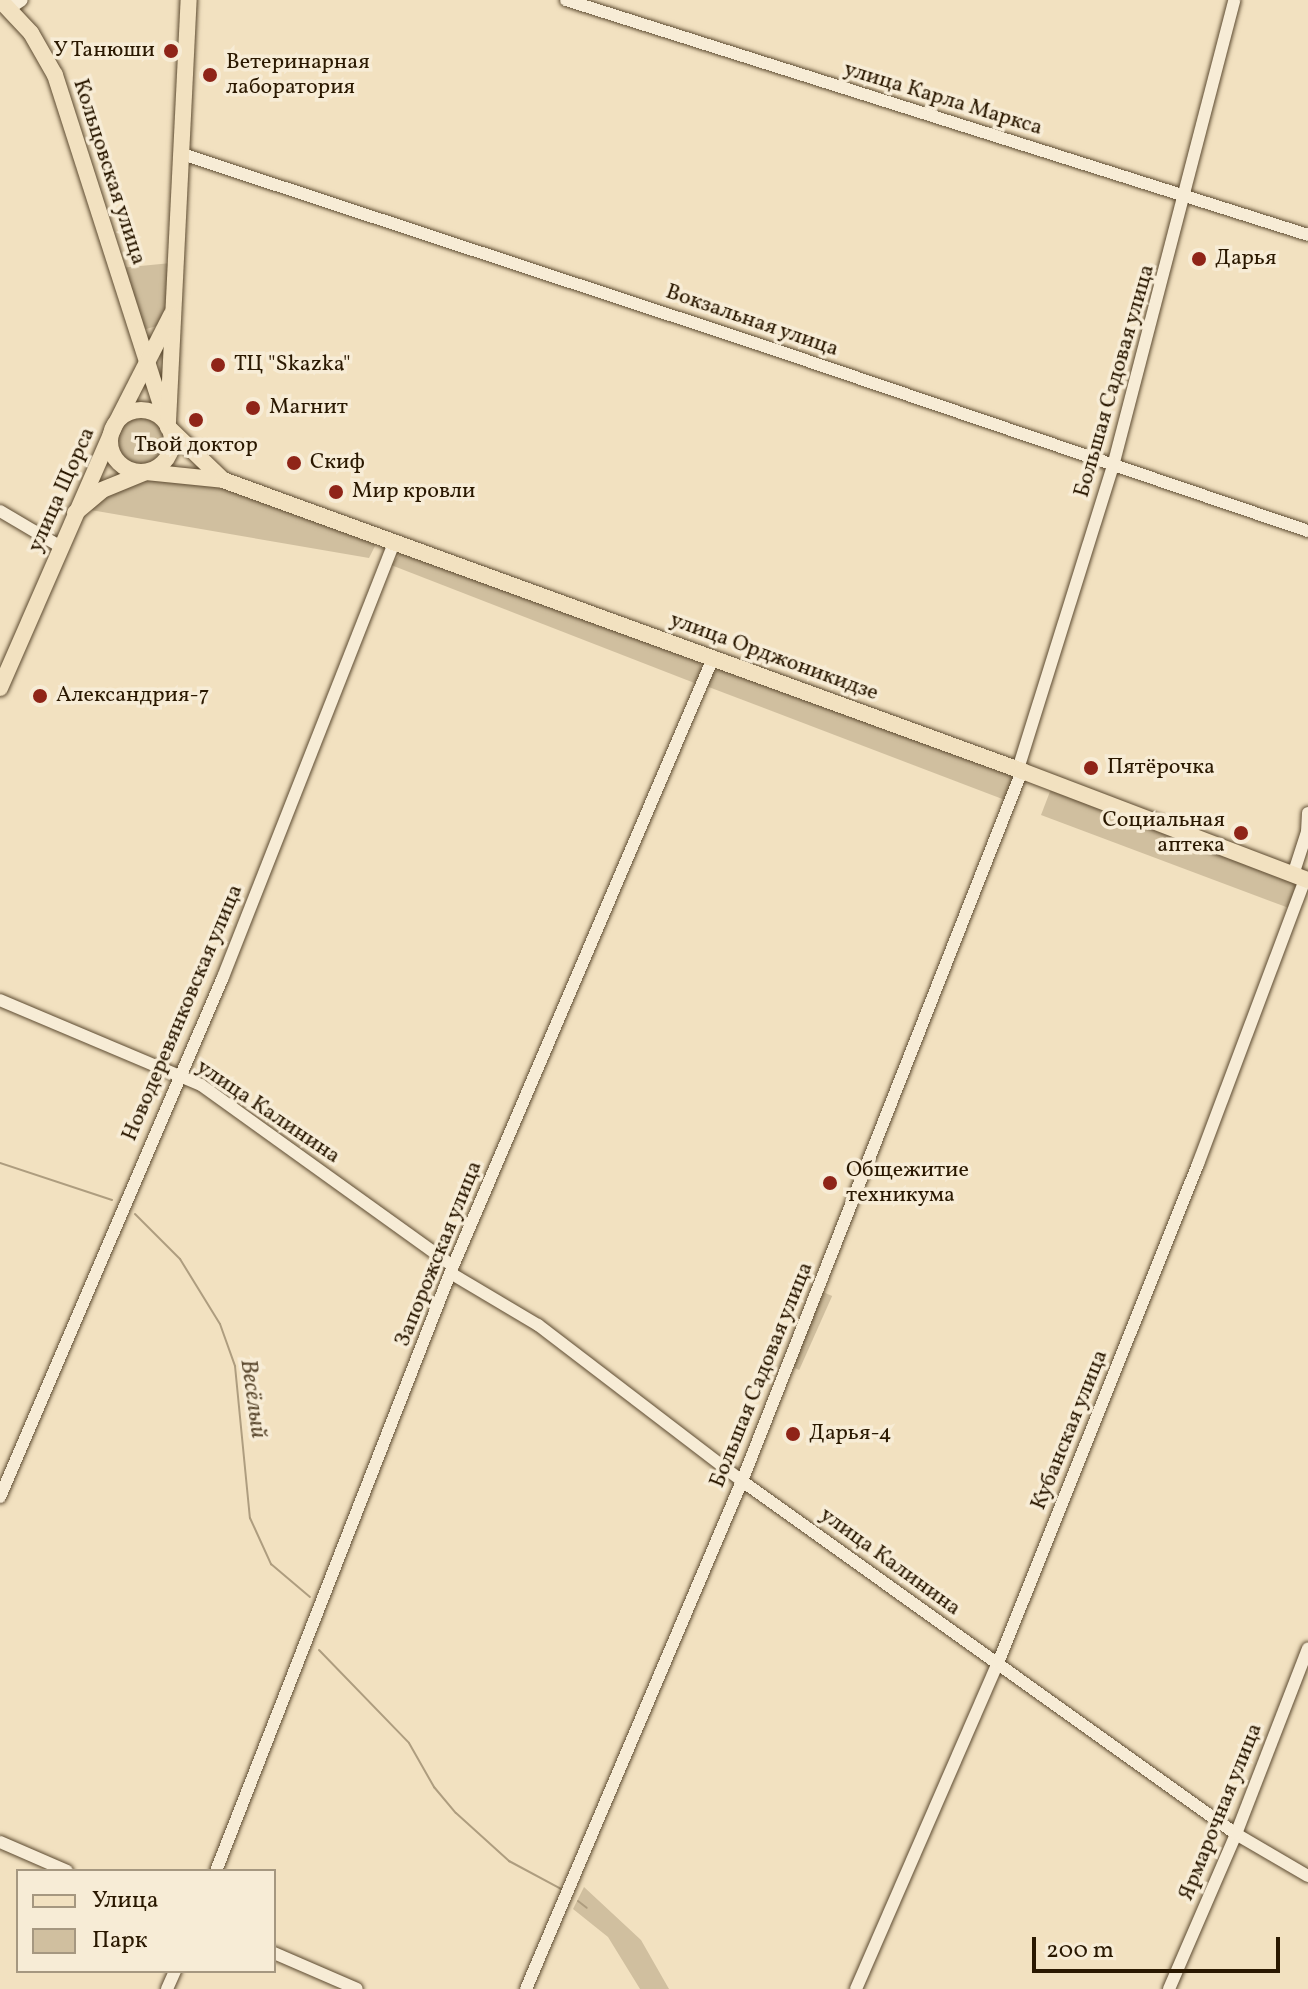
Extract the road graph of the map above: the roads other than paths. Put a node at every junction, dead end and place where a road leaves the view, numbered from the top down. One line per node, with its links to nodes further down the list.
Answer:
1 (189, 0): 5 (main road, улица Щорса)
2 (566, 0): 6 (street, улица Карла Маркса)
3 (1234, 0): 6 (street, Большая Садовая улица)
4 (11, 3): 9 (main road, Кольцовская улица)
5 (182, 154): 8 (main road, улица Щорса); 12 (street, Вокзальная улица)
6 (1185, 195): 7 (street, улица Карла Маркса); 12 (street, Большая Садовая улица)
7 (1308, 235)
8 (172, 314): 9 (main road, улица Щорса); 10 (main road, улица Щорса)
9 (145, 361): 10 (main road, Кольцовская улица); 11 (main road, улица Щорса)
10 (168, 427): 11 (main road); 13 (main road); 14 (main road)
11 (113, 429): 13 (main road); 16 (main road, улица Щорса)
12 (1113, 466): 17 (street, Вокзальная улица); 22 (street, Большая Садовая улица)
13 (146, 472): 14 (main road); 16 (main road)
14 (223, 480): 18 (main road, улица Орджоникидзе)
15 (0, 511): 19 (street)
16 (75, 513): 19 (main road, улица Щорса)
17 (1308, 531)
18 (394, 542): 20 (main road, улица Орджоникидзе); 26 (street, Новодеревянковская улица)
19 (61, 547): 21 (main road, улица Щорса)
20 (713, 658): 22 (main road, улица Орджоникидзе); 27 (street, Запорожская улица)
21 (0, 688)
22 (1020, 770): 24 (main road, улица Орджоникидзе); 28 (street, Большая Садовая улица)
23 (1308, 813): 24 (street, Кубанская улица)
24 (1302, 878): 31 (street, Кубанская улица)
25 (0, 1000): 26 (street, улица Калинина)
26 (180, 1076): 27 (street, улица Калинина); 29 (street, Новодеревянковская улица)
27 (452, 1270): 28 (street, улица Калинина); 35 (street, Запорожская улица)
28 (742, 1481): 31 (street, улица Калинина); 39 (street, Большая Садовая улица)
29 (0, 1497)
30 (1308, 1648): 32 (street, Ярмарочная улица)
31 (998, 1663): 32 (street, улица Калинина); 40 (street, Кубанская улица)
32 (1236, 1834): 36 (street, улица Калинина); 41 (street, Ярмарочная улица)
33 (0, 1842): 34 (street)
34 (62, 1869)
35 (217, 1869)
36 (1308, 1876)
37 (276, 1954): 38 (street)
38 (357, 1989)
39 (526, 1989)
40 (856, 1989)
41 (1169, 1989)

